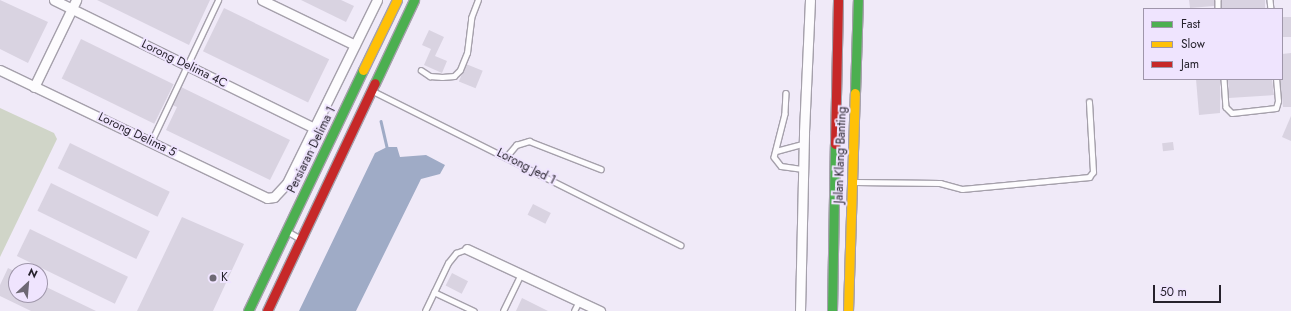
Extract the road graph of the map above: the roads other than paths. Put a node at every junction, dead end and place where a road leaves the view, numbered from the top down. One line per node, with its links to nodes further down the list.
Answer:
1 (54, 0): 13 (street, Lorong Delima 4C)
2 (76, 0): 13 (street)
3 (218, 0): 15 (lane)
4 (262, 0): 14 (street)
5 (377, 0): 14 (street)
6 (397, 0): 33 (main road, Persiaran Delima 1)
7 (414, 0): 21 (main road)
8 (478, 0): 17 (lane)
9 (810, 0): 27 (street)
10 (838, 0): 48 (main road, Jalan Klang Banting)
11 (848, 0): 24 (main road)
12 (858, 0): 24 (main road, Jalan Klang Banting)
13 (72, 9): 15 (street, Lorong Delima 4C); 20 (street)
14 (355, 44): 25 (street)
15 (187, 66): 25 (street, Lorong Delima 4C); 26 (lane)
16 (0, 70): 20 (street, Lorong Delima 5)
17 (421, 70)
18 (1224, 80): 19 (lane)
19 (1276, 80)
20 (34, 86): 26 (street, Lorong Delima 5)
21 (371, 90): 29 (lane, Lorong Jed 1); 34 (main road)
22 (786, 93): 28 (lane)
23 (1089, 102): 32 (lane)
24 (855, 104): 32 (main road, Jalan Klang Banting)
25 (314, 128): 26 (street, Lorong Delima 5)
26 (151, 142)
27 (804, 144): 28 (lane); 30 (street)
28 (776, 150): 30 (lane)
29 (506, 157): 31 (lane); 35 (lane, Lorong Jed 1)
30 (803, 168): 47 (street)
31 (601, 169)
32 (852, 182): 49 (main road, Jalan Klang Banting)
33 (287, 231): 34 (lane); 40 (main road, Persiaran Delima 1)
34 (301, 239): 41 (main road)
35 (681, 245)
36 (467, 249): 37 (street); 38 (lane)
37 (521, 274): 39 (street); 44 (lane)
38 (434, 292): 42 (lane); 43 (lane)
39 (580, 301): 45 (lane); 46 (street)
40 (248, 311)
41 (267, 311)
42 (425, 311)
43 (474, 311)
44 (503, 311)
45 (574, 311)
46 (600, 311)
47 (800, 311)
48 (832, 311)
49 (848, 311)

